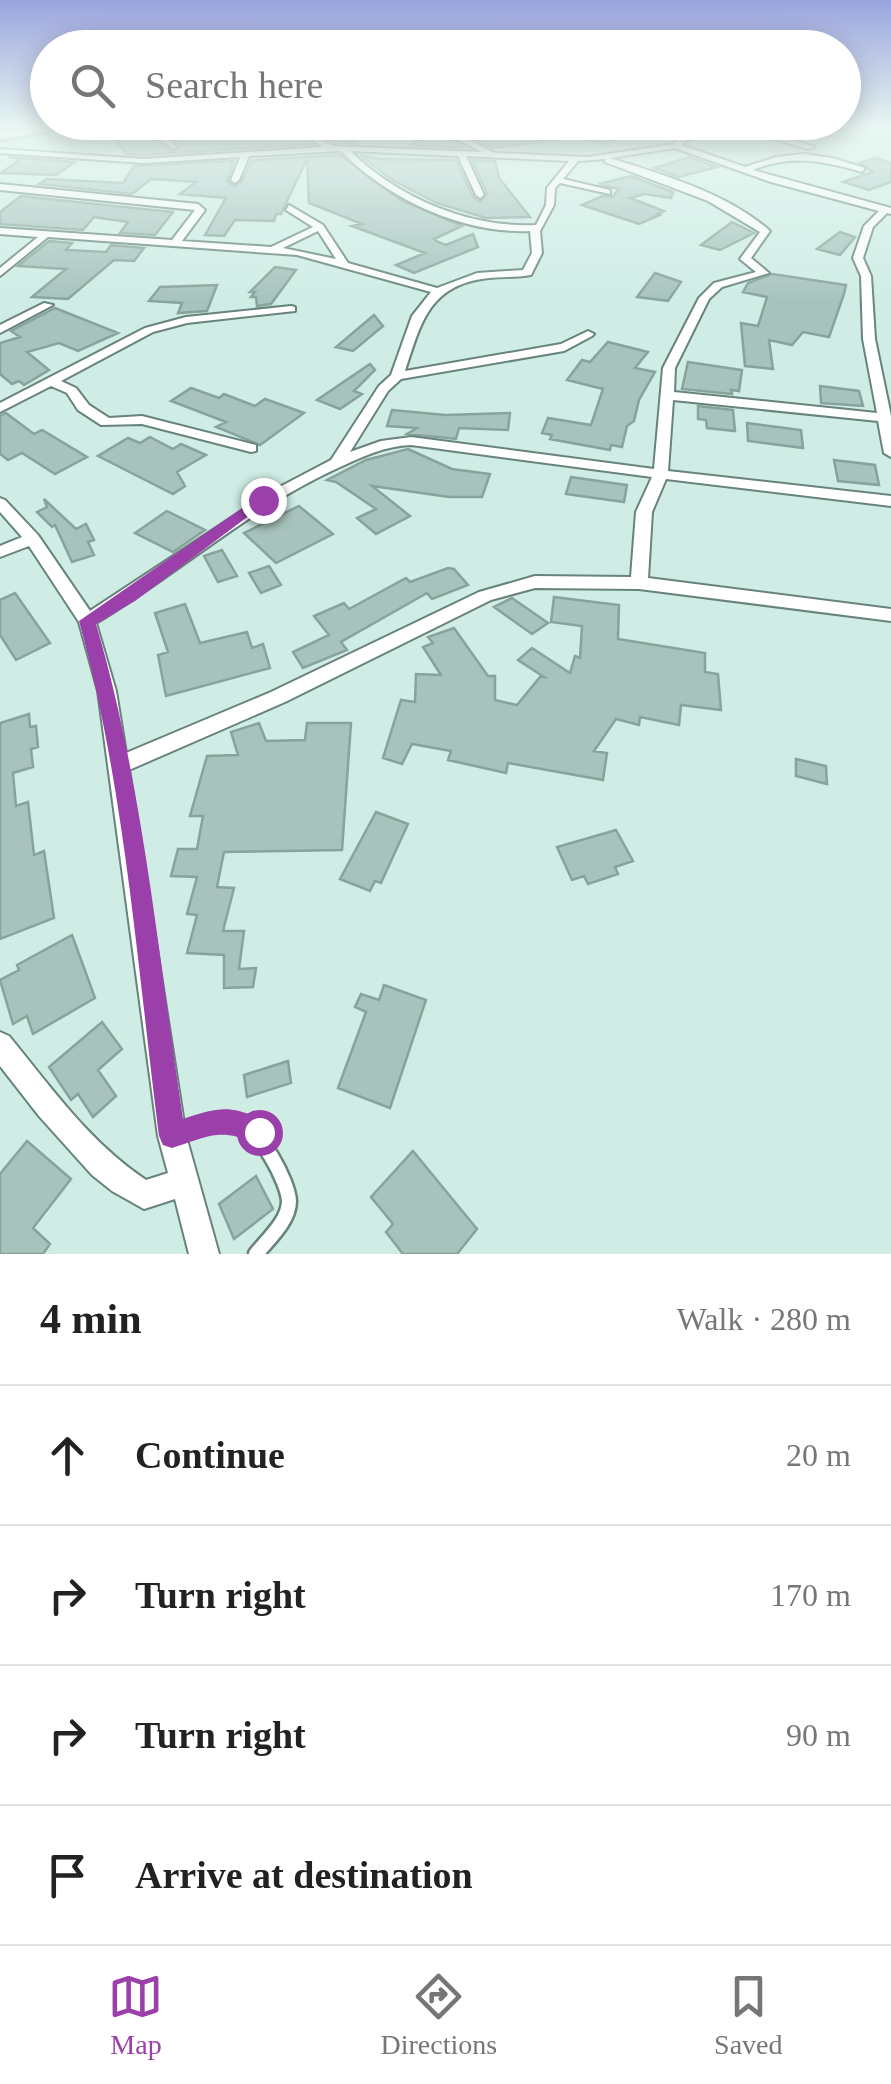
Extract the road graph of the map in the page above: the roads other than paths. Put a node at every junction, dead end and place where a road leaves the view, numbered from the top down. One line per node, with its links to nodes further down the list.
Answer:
1 (0, 187): 16 (street)
2 (395, 187): 13 (street)
3 (476, 187): 9 (street)
4 (552, 187): 13 (street)
5 (585, 187): 8 (street)
6 (678, 187): 27 (street)
7 (805, 187): 11 (street)
8 (607, 192)
9 (480, 196)
10 (289, 208): 12 (street)
11 (888, 210): 29 (street)
12 (320, 227): 17 (street); 18 (street)
13 (535, 230): 20 (street)
14 (0, 231): 15 (street)
15 (44, 236): 16 (street); 19 (street)
16 (176, 242): 17 (street)
17 (272, 249): 18 (street)
18 (344, 263): 20 (street)
19 (0, 273)
20 (438, 291): 25 (street)
21 (48, 306): 23 (street)
22 (291, 309): 26 (street)
23 (0, 330)
24 (588, 334): 25 (street)
25 (397, 376): 32 (street)
26 (53, 382): 28 (street); 30 (street)
27 (666, 395): 29 (street); 33 (street)
28 (0, 408)
29 (886, 418): 31 (street)
30 (250, 448)
31 (891, 453)
32 (338, 462): 33 (street); 40 (street)
33 (661, 473): 34 (street); 38 (street)
34 (891, 501)
35 (0, 503): 36 (street)
36 (32, 539): 37 (street); 40 (street)
37 (0, 552)
38 (640, 582): 39 (street); 41 (street)
39 (891, 615)
40 (88, 621): 41 (street)
41 (120, 764): 43 (street)
42 (0, 1046): 44 (street)
43 (172, 1136): 44 (street); 46 (lane)
44 (184, 1182): 45 (street)
45 (204, 1254)
46 (256, 1254)

